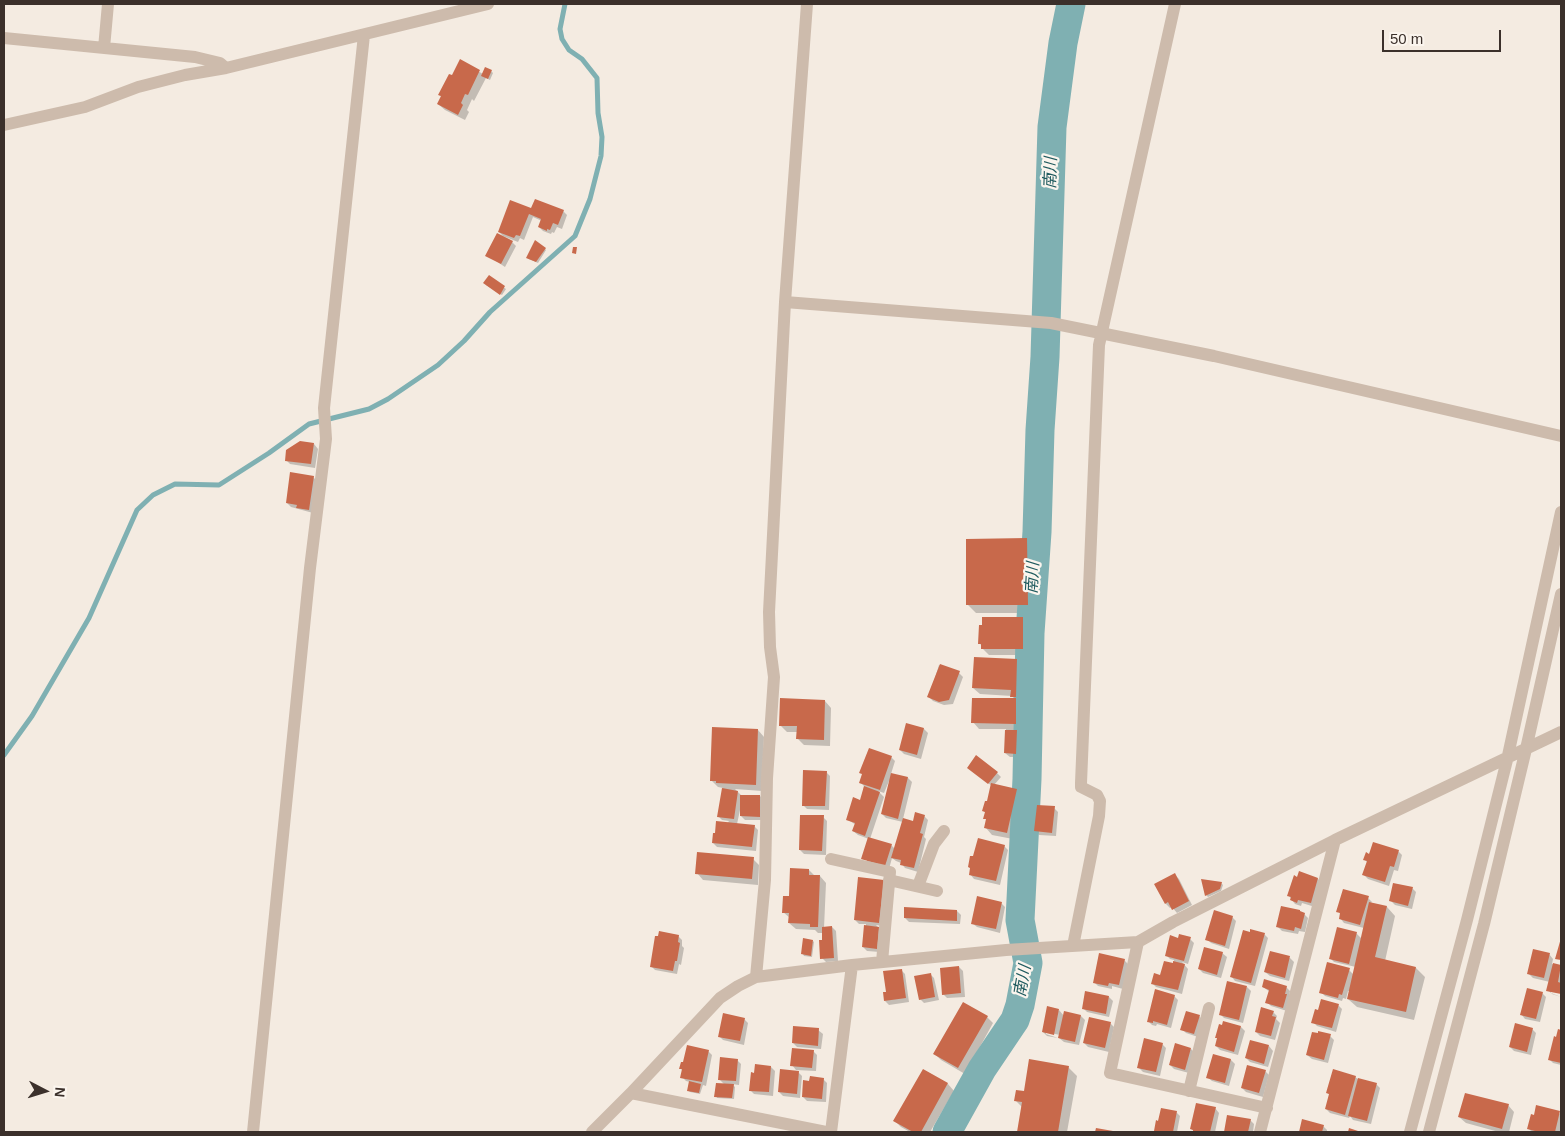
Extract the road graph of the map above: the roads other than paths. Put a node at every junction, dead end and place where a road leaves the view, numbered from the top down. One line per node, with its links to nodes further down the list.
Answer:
1 (108, 4): 7 (street)
2 (488, 4): 5 (street)
3 (807, 4): 10 (street)
4 (1175, 4): 11 (street)
5 (364, 35): 8 (street); 33 (street)
6 (4, 38): 7 (street)
7 (104, 48): 8 (street)
8 (226, 68): 9 (street)
9 (4, 125)
10 (785, 302): 11 (street); 28 (street)
11 (1100, 333): 12 (street); 25 (street)
12 (1561, 436)
13 (1561, 512): 17 (street)
14 (1561, 594): 16 (street)
15 (1561, 732): 16 (street)
16 (1526, 749): 17 (street); 39 (street)
17 (1506, 760): 19 (street); 38 (street)
18 (944, 831): 22 (street)
19 (1336, 840): 24 (street); 32 (street)
20 (831, 859): 21 (street)
21 (890, 880): 22 (street); 26 (street)
22 (918, 886): 23 (street)
23 (937, 891)
24 (1138, 942): 25 (street); 30 (street)
25 (1073, 946): 26 (street)
26 (882, 962): 27 (street)
27 (852, 965): 28 (street); 36 (street)
28 (756, 978): 31 (street)
29 (1209, 1008): 30 (street)
30 (1188, 1091): 32 (street)
31 (631, 1093): 34 (street); 35 (street)
32 (1267, 1108): 37 (street)
33 (253, 1132)
34 (592, 1132)
35 (826, 1132)
36 (831, 1132)
37 (1260, 1132)
38 (1410, 1132)
39 (1429, 1132)

